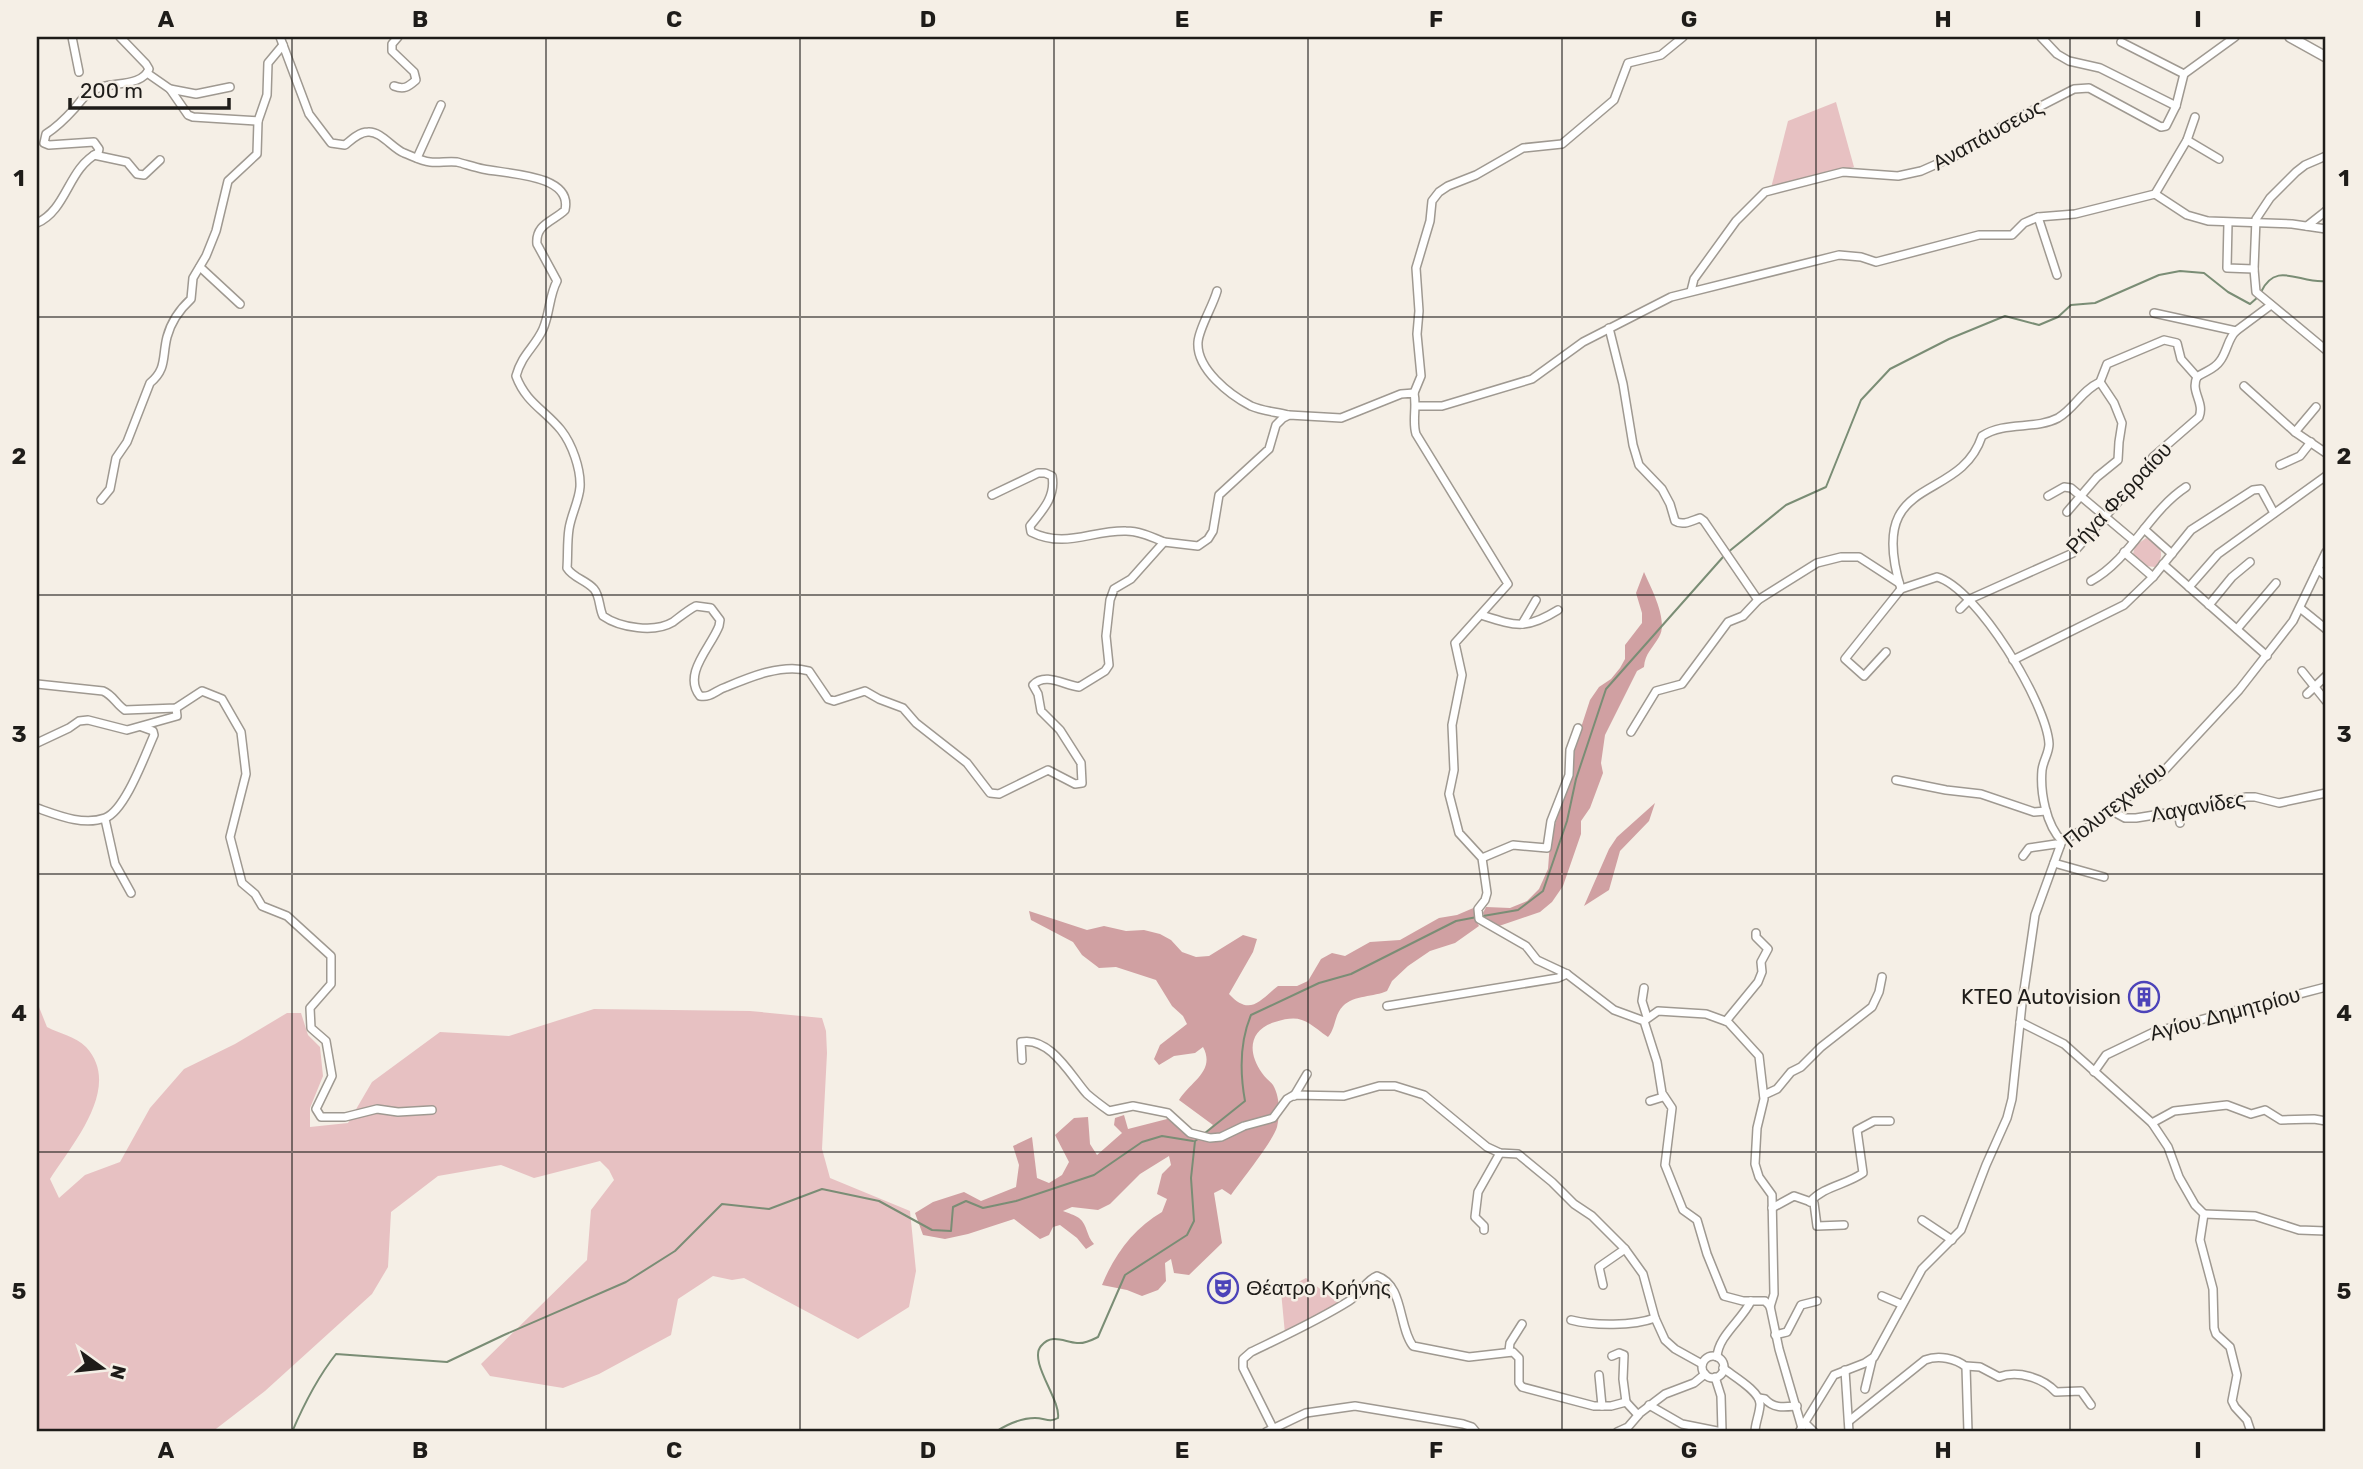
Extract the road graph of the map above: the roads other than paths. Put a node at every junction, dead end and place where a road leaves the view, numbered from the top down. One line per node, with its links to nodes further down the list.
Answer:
1 (72, 37): 11 (street)
2 (120, 37): 12 (street)
3 (397, 37): 15 (street)
4 (1683, 37): 49 (street)
5 (2041, 37): 18 (street)
6 (2235, 37): 13 (street)
7 (2290, 37): 10 (main road)
8 (282, 41): 20 (street); 24 (street)
9 (2121, 42): 13 (street)
10 (2326, 57)
11 (79, 72)
12 (147, 73): 16 (street); 22 (street)
13 (2184, 74): 18 (street)
14 (230, 86): 16 (street)
15 (394, 86)
16 (170, 89): 20 (street)
17 (441, 105): 24 (street)
18 (2176, 106): 39 (street, Αναπάυσεως)
19 (2195, 117): 21 (street)
20 (258, 121): 35 (street)
21 (2187, 140): 25 (street); 27 (street)
22 (94, 155): 26 (street); 30 (street)
23 (2326, 156): 32 (street)
24 (417, 158): 67 (street)
25 (2219, 159)
26 (160, 160)
27 (2155, 194): 29 (street); 31 (street)
28 (2326, 211): 33 (street)
29 (2038, 217): 37 (street); 39 (street)
30 (37, 223)
31 (2228, 223): 32 (street); 36 (street)
32 (2255, 224): 33 (street); 36 (street)
33 (2307, 226): 34 (street)
34 (2326, 229)
35 (200, 267): 40 (street); 62 (street)
36 (2254, 269): 41 (street)
37 (2057, 275)
38 (1217, 291): 52 (street)
39 (1691, 291): 43 (street)
40 (240, 304)
41 (2271, 305): 44 (street); 45 (street)
42 (2154, 313): 44 (street)
43 (1609, 328): 50 (street); 83 (street)
44 (2236, 331): 46 (street)
45 (2326, 350)
46 (2197, 377): 47 (street); 65 (street, Ρήγα Φερραίου)
47 (2100, 383): 60 (street); 79 (street)
48 (2244, 386): 53 (street)
49 (1414, 393): 50 (street); 52 (street)
50 (1417, 406): 88 (street)
51 (2316, 407): 53 (street)
52 (1289, 415): 67 (street)
53 (2295, 432): 54 (street)
54 (2311, 442): 55 (street); 56 (street)
55 (2326, 453)
56 (2280, 466)
57 (2326, 476): 64 (street)
58 (2186, 487): 66 (street)
59 (992, 495): 67 (street)
60 (2081, 495): 61 (street); 63 (street); 65 (street)
61 (2048, 496)
62 (101, 500)
63 (2067, 512)
64 (2274, 513): 71 (street); 80 (street)
65 (2106, 516): 68 (street); 81 (street, Ρήγα Φερραίου)
66 (2144, 529): 68 (street); 71 (street)
67 (1164, 541)
68 (2134, 541): 69 (street)
69 (2124, 552): 76 (street); 77 (street)
70 (2326, 552): 74 (street, Πολυτεχνείου)
71 (2172, 554): 73 (street)
72 (2250, 562): 84 (street)
73 (2163, 564): 76 (street); 80 (street)
74 (2318, 569): 75 (street); 85 (street, Πολυτεχνείου)
75 (2326, 576)
76 (2152, 577): 94 (street)
77 (2091, 581)
78 (2276, 583): 90 (street)
79 (1900, 586): 81 (street); 83 (street); 92 (street)
80 (2189, 587): 84 (street)
81 (1970, 599): 86 (street, Ρήγα Φερραίου); 94 (street)
82 (1536, 600): 89 (street)
83 (1758, 600): 104 (street)
84 (2209, 605): 90 (street)
85 (2300, 608): 91 (street); 93 (street, Πολυτεχνείου)
86 (1960, 609)
87 (1558, 610): 89 (street)
88 (1481, 615): 89 (street); 116 (street)
89 (1522, 624)
90 (2236, 629): 93 (street)
91 (2326, 629)
92 (1886, 652)
93 (2267, 656): 110 (street, Πολυτεχνείου)
94 (2014, 660): 109 (street)
95 (2302, 671): 98 (street)
96 (2326, 676): 98 (street)
97 (37, 684): 101 (street)
98 (2315, 686): 99 (street); 100 (street)
99 (2307, 694)
100 (2326, 701)
101 (176, 708): 102 (street); 136 (street)
102 (142, 726): 105 (street); 112 (street)
103 (1578, 728): 116 (street)
104 (1631, 732)
105 (37, 743)
106 (1896, 779): 109 (street)
107 (2326, 793): 111 (street, Λαγανίδες)
108 (37, 808): 112 (street)
109 (2046, 811): 114 (street)
110 (2112, 811): 111 (street, Λαγανίδες); 114 (street, Πολυτεχνείου)
111 (2178, 811): 113 (street)
112 (104, 819): 119 (street)
113 (2180, 823)
114 (2061, 843): 115 (street); 117 (street, Πολυτεχνείου)
115 (2023, 856)
116 (1482, 858): 121 (street)
117 (2053, 863): 118 (street); 128 (street, Πολυτεχνείου)
118 (2104, 877)
119 (131, 892)
120 (1756, 933): 127 (street)
121 (1567, 974): 125 (street); 126 (street)
122 (1882, 977): 132 (street)
123 (2326, 987): 130 (street, Αγίου Δημητρίου)
124 (1644, 988): 126 (street)
125 (1387, 1006)
126 (1645, 1019): 127 (street); 134 (street)
127 (1726, 1021): 132 (street)
128 (2020, 1022): 130 (street); 148 (street, Πολυτεχνείου)
129 (1022, 1060): 133 (street)
130 (2094, 1072): 139 (street)
131 (1307, 1074): 133 (street)
132 (1764, 1095): 142 (street)
133 (1294, 1096): 140 (street)
134 (1663, 1097): 135 (street); 152 (street)
135 (1650, 1101)
136 (432, 1110)
137 (1890, 1121): 141 (street)
138 (2326, 1121): 139 (street)
139 (2152, 1123): 143 (street)
140 (1500, 1153): 146 (street); 149 (street)
141 (1810, 1202): 142 (street); 145 (street)
142 (1772, 1208): 155 (street)
143 (2204, 1214): 147 (street); 189 (street)
144 (1922, 1220): 148 (street)
145 (1844, 1225)
146 (1484, 1230)
147 (2326, 1231)
148 (1952, 1240): 154 (street, Πολυτεχνείου)
149 (1626, 1249): 150 (street); 156 (street)
150 (1603, 1285)
151 (1882, 1296): 154 (street)
152 (1751, 1301): 155 (street); 162 (street)
153 (1817, 1301): 159 (street)
154 (1901, 1304): 163 (street, Πολυτεχνείου)
155 (1770, 1307): 159 (street)
156 (1655, 1318): 157 (street); 164 (street)
157 (1571, 1320)
158 (1522, 1324): 160 (street)
159 (1775, 1335): 177 (street)
160 (1509, 1352): 176 (street); 181 (street)
161 (1612, 1356): 173 (street)
162 (1717, 1357): 164 (street); 166 (street)
163 (1872, 1359): 167 (street); 171 (street, Πολυτεχνείου)
164 (1702, 1364): 168 (street)
165 (1966, 1367): 175 (street); 179 (street); 188 (street)
166 (1723, 1368): 170 (street); 172 (street)
167 (1845, 1370): 179 (street); 180 (street)
168 (1704, 1374): 170 (street); 174 (street)
169 (1599, 1375): 176 (street)
170 (1715, 1377): 184 (street)
171 (1877, 1387)
172 (1759, 1398): 177 (street); 185 (street)
173 (1626, 1402): 176 (street); 178 (street)
174 (1649, 1405): 178 (street); 184 (street)
175 (2091, 1405)
176 (1602, 1406)
177 (1797, 1406): 180 (street)
178 (1638, 1415): 183 (street)
179 (1849, 1421): 187 (street)
180 (1802, 1428): 186 (street)
181 (1269, 1430): 182 (street)
182 (1476, 1432)
183 (1617, 1432)
184 (1722, 1432)
185 (1755, 1432)
186 (1814, 1432)
187 (1849, 1432)
188 (1968, 1432)
189 (2251, 1432)

